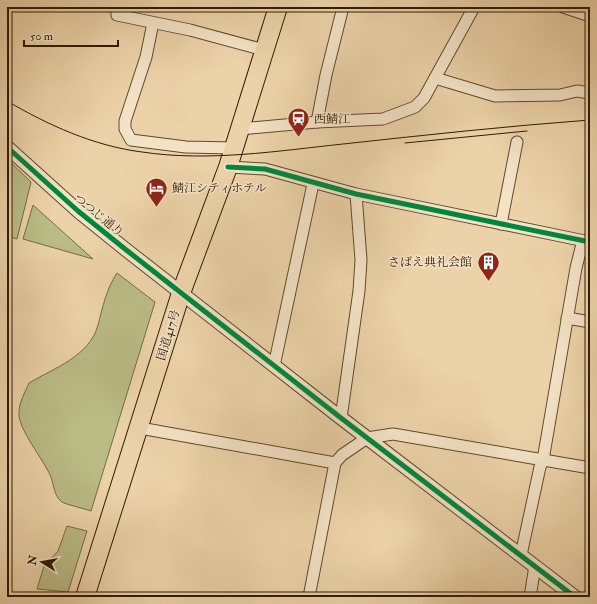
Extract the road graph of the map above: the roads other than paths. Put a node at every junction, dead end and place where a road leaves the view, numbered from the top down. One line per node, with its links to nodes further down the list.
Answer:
1 (118, 7): 7 (street)
2 (278, 7): 8 (highway, 国道417号)
3 (343, 7): 11 (street)
4 (474, 7): 9 (street)
5 (563, 7): 6 (street)
6 (590, 16)
7 (153, 23): 8 (street); 15 (street)
8 (264, 50): 12 (highway, 国道417号)
9 (435, 78): 10 (street); 11 (street)
10 (590, 93)
11 (317, 122): 12 (street)
12 (240, 129): 15 (highway, 国道417号)
13 (517, 142): 19 (street)
14 (7, 147): 21 (street, つつじ通り)
15 (234, 148): 16 (highway, 国道417号)
16 (228, 167): 17 (street); 21 (highway, 国道417号)
17 (313, 184): 18 (street); 24 (street)
18 (356, 194): 19 (street); 25 (street)
19 (500, 224): 20 (street)
20 (587, 242): 22 (street)
21 (181, 293): 24 (street, つつじ通り); 26 (highway, 国道417号)
22 (568, 318): 23 (street); 28 (street)
23 (590, 322)
24 (274, 366): 25 (street, つつじ通り)
25 (341, 418): 27 (street, つつじ通り)
26 (140, 428): 29 (street); 33 (highway, 国道417号)
27 (367, 438): 28 (street); 29 (street); 31 (street, つつじ通り)
28 (543, 460): 30 (street); 31 (street)
29 (335, 463): 34 (street)
30 (590, 468)
31 (522, 556): 32 (street, つつじ通り)
32 (536, 566): 35 (street); 36 (street, つつじ通り)
33 (85, 597)
34 (309, 597)
35 (530, 597)
36 (575, 597)

